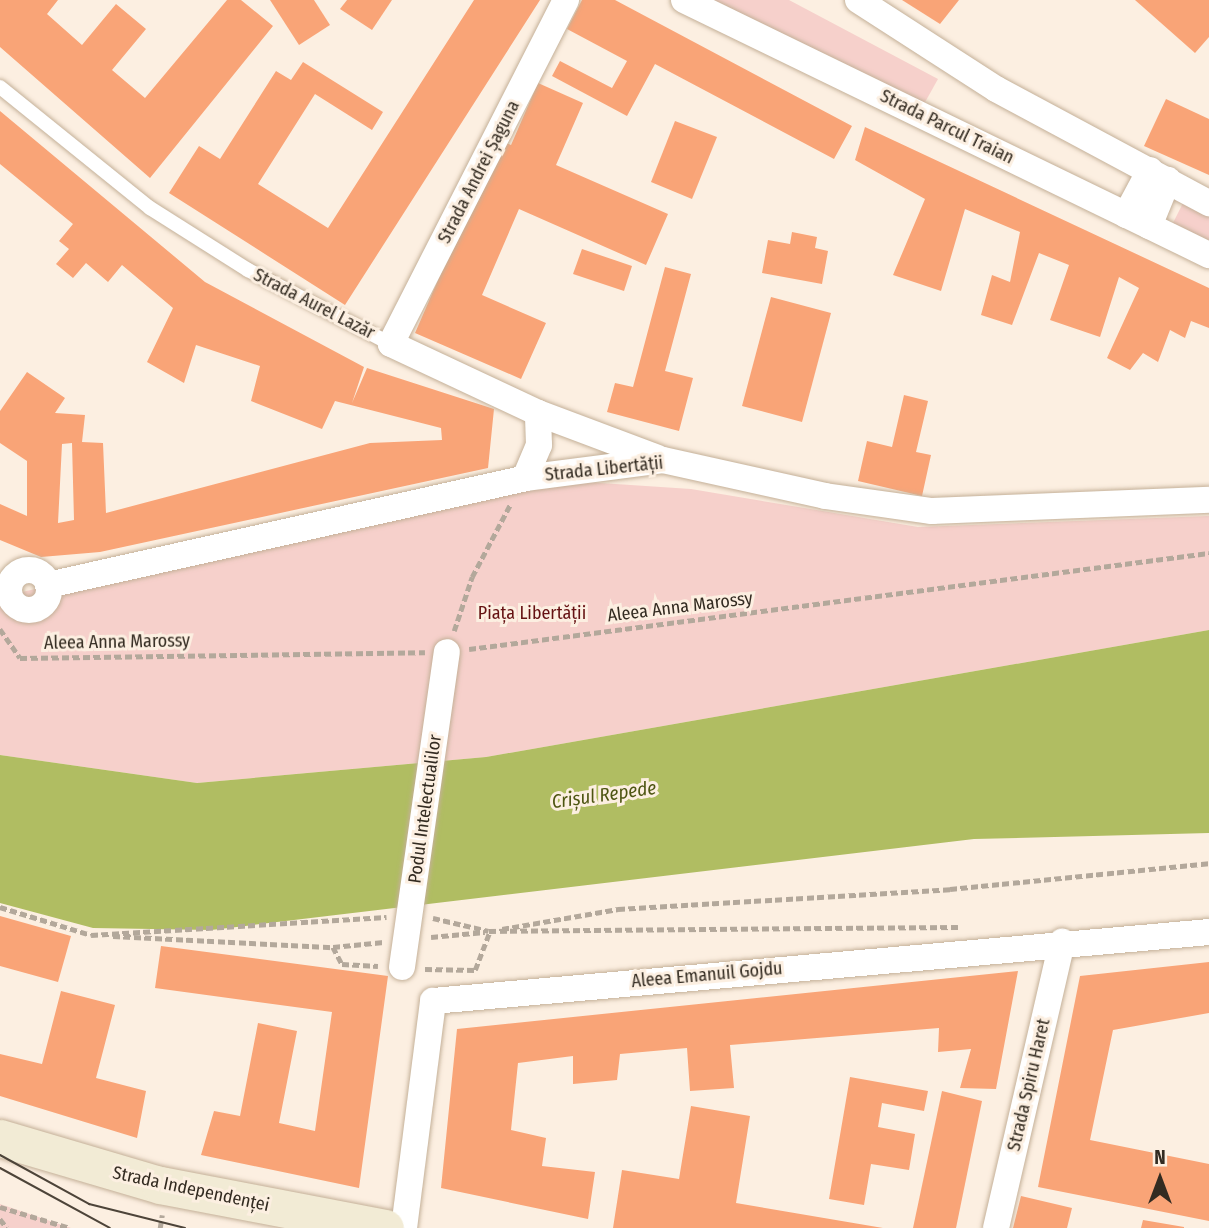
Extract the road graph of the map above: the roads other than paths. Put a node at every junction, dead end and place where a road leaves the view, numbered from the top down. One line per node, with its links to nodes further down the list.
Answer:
1 (566, 0): 9 (street, Strada Andrei Șaguna)
2 (684, 0): 7 (street, Strada Parcul Traian)
3 (858, 0): 5 (street)
4 (0, 87): 9 (lane, Strada Aurel Lazăr)
5 (1159, 175): 6 (street); 7 (street)
6 (1209, 203)
7 (1137, 220): 8 (street, Strada Parcul Traian)
8 (1209, 255)
9 (391, 344): 10 (street, Strada Aurel Lazăr)
10 (538, 413): 11 (street, Strada Aurel Lazăr); 12 (street)
11 (663, 460): 12 (street, Strada Libertății); 13 (street, Strada Libertății)
12 (525, 478): 15 (street, Strada Libertății)
13 (1209, 500)
14 (7, 582): 15 (street); 15 (street)
15 (48, 585)
16 (447, 652): 19 (street, Podul Intelectualilor, bridge)
17 (1209, 932): 18 (street, Aleea Emanuil Gojdu)
18 (1062, 942): 24 (street, Aleea Emanuil Gojdu); 25 (street, Strada Spiru Haret)
19 (402, 967)
20 (0, 1138): 22 (street, Strada Independenței)
21 (0, 1148): 22 (street)
22 (43, 1152): 23 (street, Strada Independenței)
23 (385, 1228)
24 (404, 1228)
25 (996, 1228)

